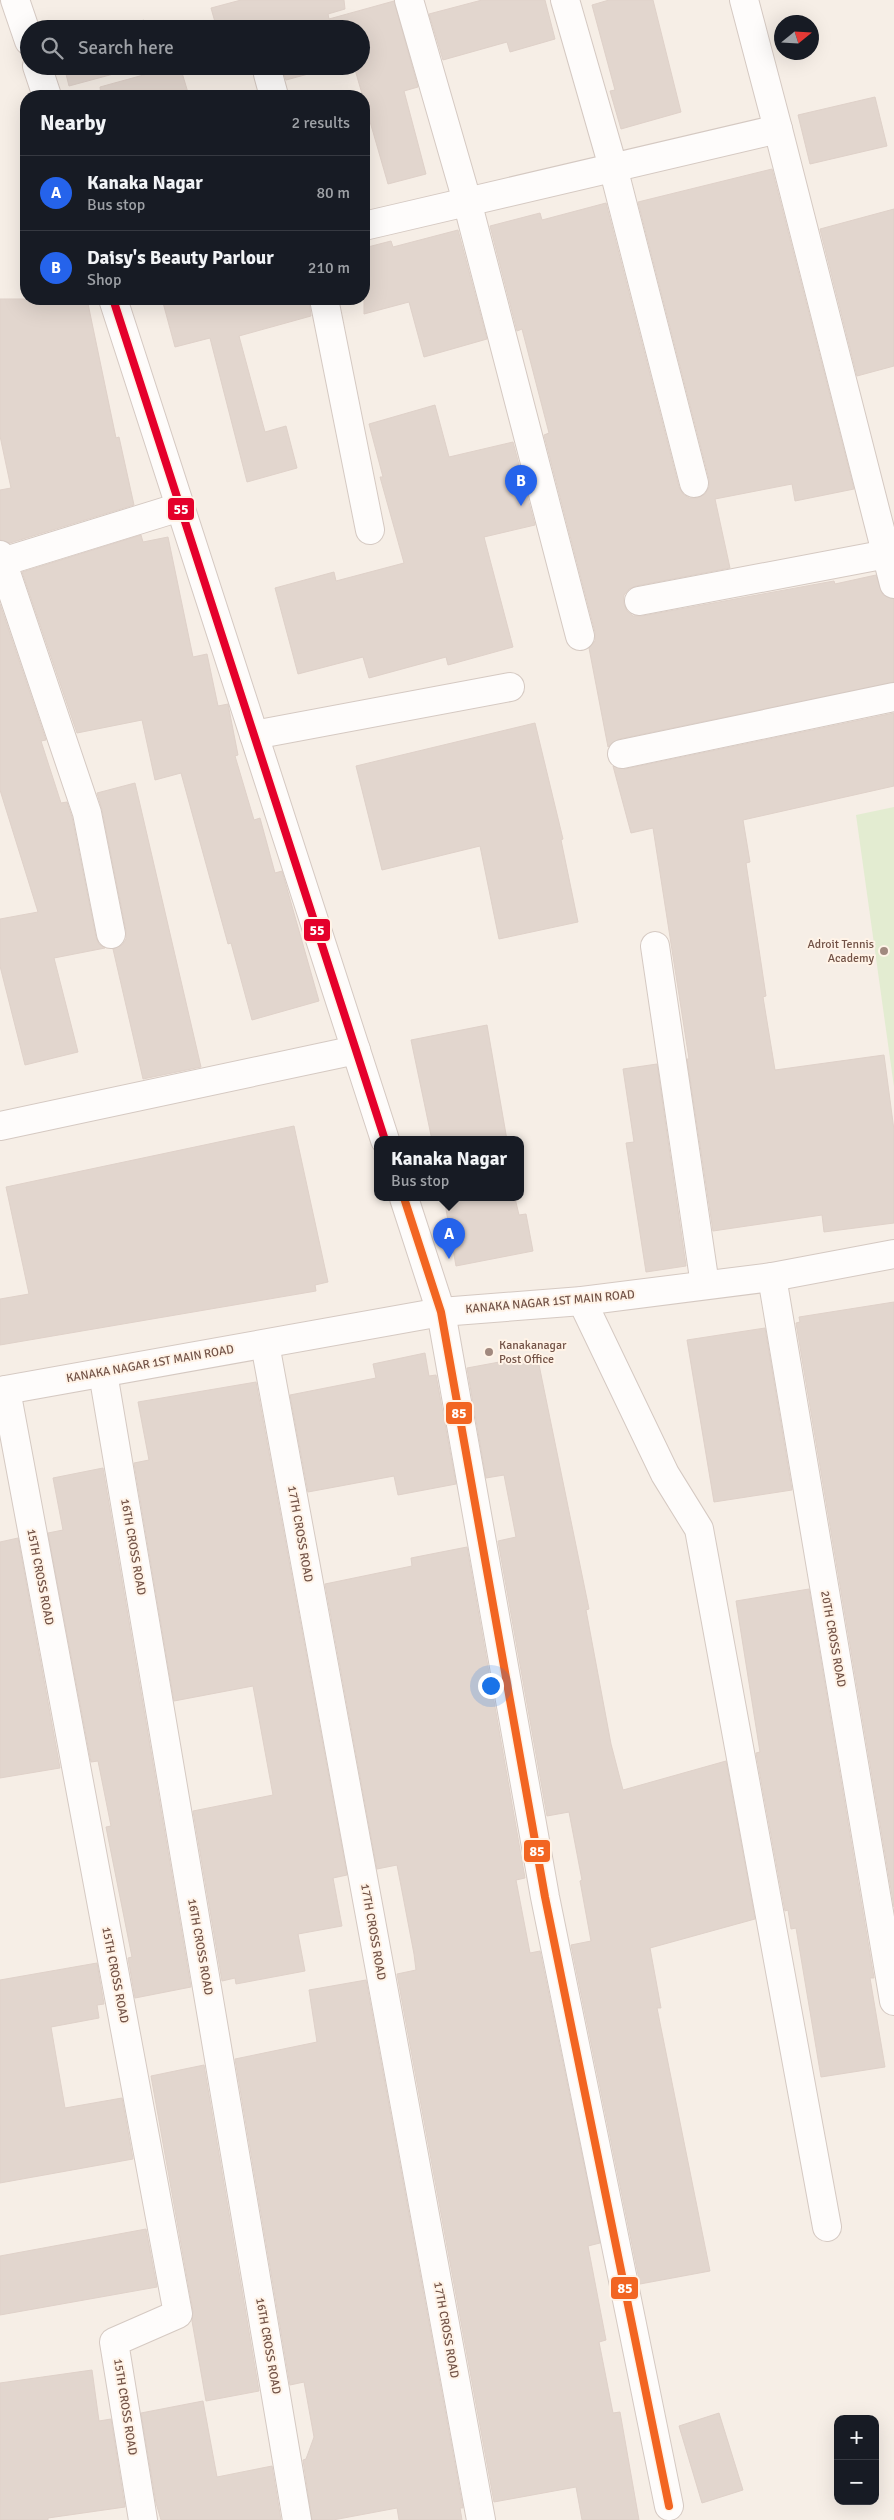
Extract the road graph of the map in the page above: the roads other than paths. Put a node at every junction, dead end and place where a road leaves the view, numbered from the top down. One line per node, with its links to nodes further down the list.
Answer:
1 (16, 0): 5 (street)
2 (408, 0): 10 (street)
3 (565, 0): 9 (street)
4 (744, 0): 8 (street)
5 (22, 20)
6 (40, 75): 7 (street)
7 (45, 90)
8 (778, 129): 9 (street); 17 (street)
9 (613, 167): 10 (street); 14 (street)
10 (467, 201): 11 (street); 21 (street)
11 (370, 225)
12 (114, 305): 15 (street)
13 (325, 305): 16 (street)
14 (694, 483)
15 (180, 507): 18 (street); 24 (street)
16 (370, 530)
17 (887, 554): 19 (street); 20 (street)
18 (3, 571): 26 (street)
19 (894, 584)
20 (639, 601)
21 (580, 636)
22 (510, 687): 24 (street)
23 (894, 697): 25 (street)
24 (254, 735): 28 (street)
25 (622, 754)
26 (111, 934)
27 (655, 946): 34 (street)
28 (356, 1050): 29 (street); 30 (street)
29 (0, 1126)
30 (384, 1136)
31 (405, 1201): 36 (street)
32 (894, 1254): 33 (street, KANAKA NAGAR 1ST MAIN ROAD)
33 (772, 1277): 34 (street, KANAKA NAGAR 1ST MAIN ROAD); 40 (street, 20TH CROSS ROAD)
34 (705, 1285): 35 (street, KANAKA NAGAR 1ST MAIN ROAD)
35 (582, 1301): 36 (street, KANAKA NAGAR 1ST MAIN ROAD); 41 (street)
36 (440, 1312): 37 (street, KANAKA NAGAR 1ST MAIN ROAD); 42 (street)
37 (265, 1344): 38 (street, KANAKA NAGAR 1ST MAIN ROAD); 45 (street, 17TH CROSS ROAD)
38 (104, 1373): 39 (street, KANAKA NAGAR 1ST MAIN ROAD); 44 (street, 16TH CROSS ROAD)
39 (3, 1391): 43 (street, 15TH CROSS ROAD)
40 (894, 2002)
41 (826, 2227)
42 (669, 2506)
43 (143, 2520)
44 (297, 2520)
45 (481, 2520)

